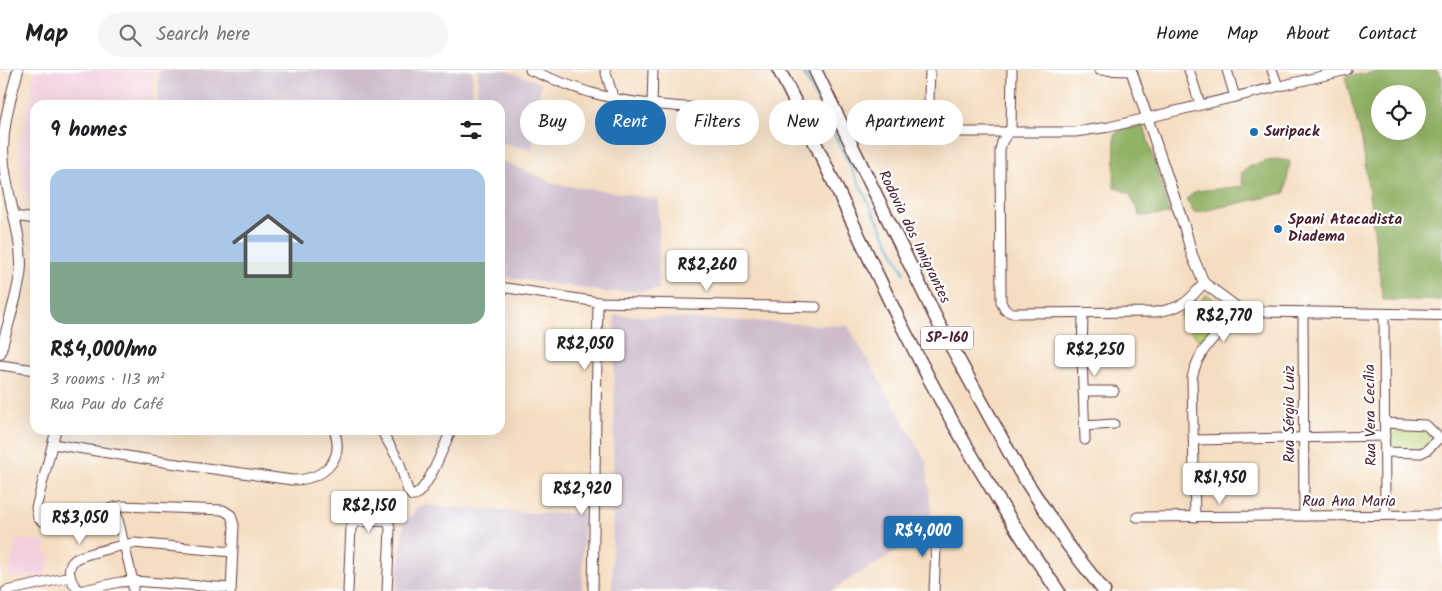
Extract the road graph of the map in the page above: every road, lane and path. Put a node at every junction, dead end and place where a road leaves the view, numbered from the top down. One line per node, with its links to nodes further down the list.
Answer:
1 (18, 70): 23 (main road)
2 (530, 70): 17 (street)
3 (605, 70): 17 (street)
4 (653, 70): 19 (street)
5 (779, 70): 73 (highway, SP-160)
6 (815, 70): 74 (highway, Rodovia dos Imigrantes / SP-160)
7 (930, 70): 22 (street)
8 (1012, 70): 22 (street)
9 (1099, 70): 10 (street)
10 (1131, 70): 21 (main road)
11 (1189, 70): 20 (street)
12 (1227, 70): 16 (street)
13 (1272, 70): 15 (street)
14 (1347, 70): 15 (street)
15 (1278, 86): 16 (street)
16 (1235, 97): 20 (street)
17 (612, 98): 18 (street)
18 (625, 100)
19 (652, 100)
20 (1200, 104): 21 (street)
21 (1146, 117): 22 (street); 25 (main road)
22 (1008, 132): 31 (street)
23 (14, 216): 24 (street); 34 (main road)
24 (30, 218)
25 (1204, 283): 29 (main road); 31 (street)
26 (505, 288): 27 (street)
27 (598, 302): 28 (street); 71 (street)
28 (816, 307)
29 (1242, 311): 30 (main road); 52 (street)
30 (1303, 312): 32 (main road); 49 (street, Rua Sérgio Luiz)
31 (1083, 314): 35 (street)
32 (1384, 314): 33 (main road); 41 (street, Rua Vera Cecília)
33 (1442, 315)
34 (0, 354)
35 (1082, 356): 36 (street); 39 (street)
36 (1112, 357)
37 (0, 365): 38 (street)
38 (30, 369)
39 (1083, 391): 40 (street); 43 (street)
40 (1114, 391)
41 (1385, 423): 48 (street, Rua Vera Cecília); 50 (street)
42 (1114, 424): 43 (street)
43 (1084, 426): 51 (street)
44 (55, 435): 53 (street)
45 (336, 435): 53 (street)
46 (385, 435): 47 (street)
47 (450, 435)
48 (1385, 436): 49 (street); 54 (street, Rua Vera Cecília)
49 (1304, 438): 52 (street); 58 (street, Rua Sérgio Luiz)
50 (1440, 438): 54 (street)
51 (1085, 440)
52 (1194, 440): 60 (street)
53 (53, 444): 55 (street)
54 (1385, 452): 56 (street, Rua Vera Cecília)
55 (115, 507): 62 (street); 63 (street)
56 (1385, 515): 57 (street, Rua Ana Maria); 58 (street, Rua Ana Maria)
57 (1442, 515)
58 (1304, 516): 60 (street, Rua Ana Maria)
59 (1137, 517): 60 (street, Rua Ana Maria)
60 (1195, 517)
61 (936, 526): 72 (street)
62 (124, 544): 63 (street); 64 (street); 65 (street)
63 (232, 552): 66 (street)
64 (70, 577): 65 (street); 67 (street)
65 (133, 581): 66 (street); 68 (street)
66 (230, 590)
67 (6, 591)
68 (133, 591)
69 (348, 591): 70 (street)
70 (387, 591)
71 (593, 591)
72 (934, 591)
73 (1058, 591)
74 (1104, 591)

